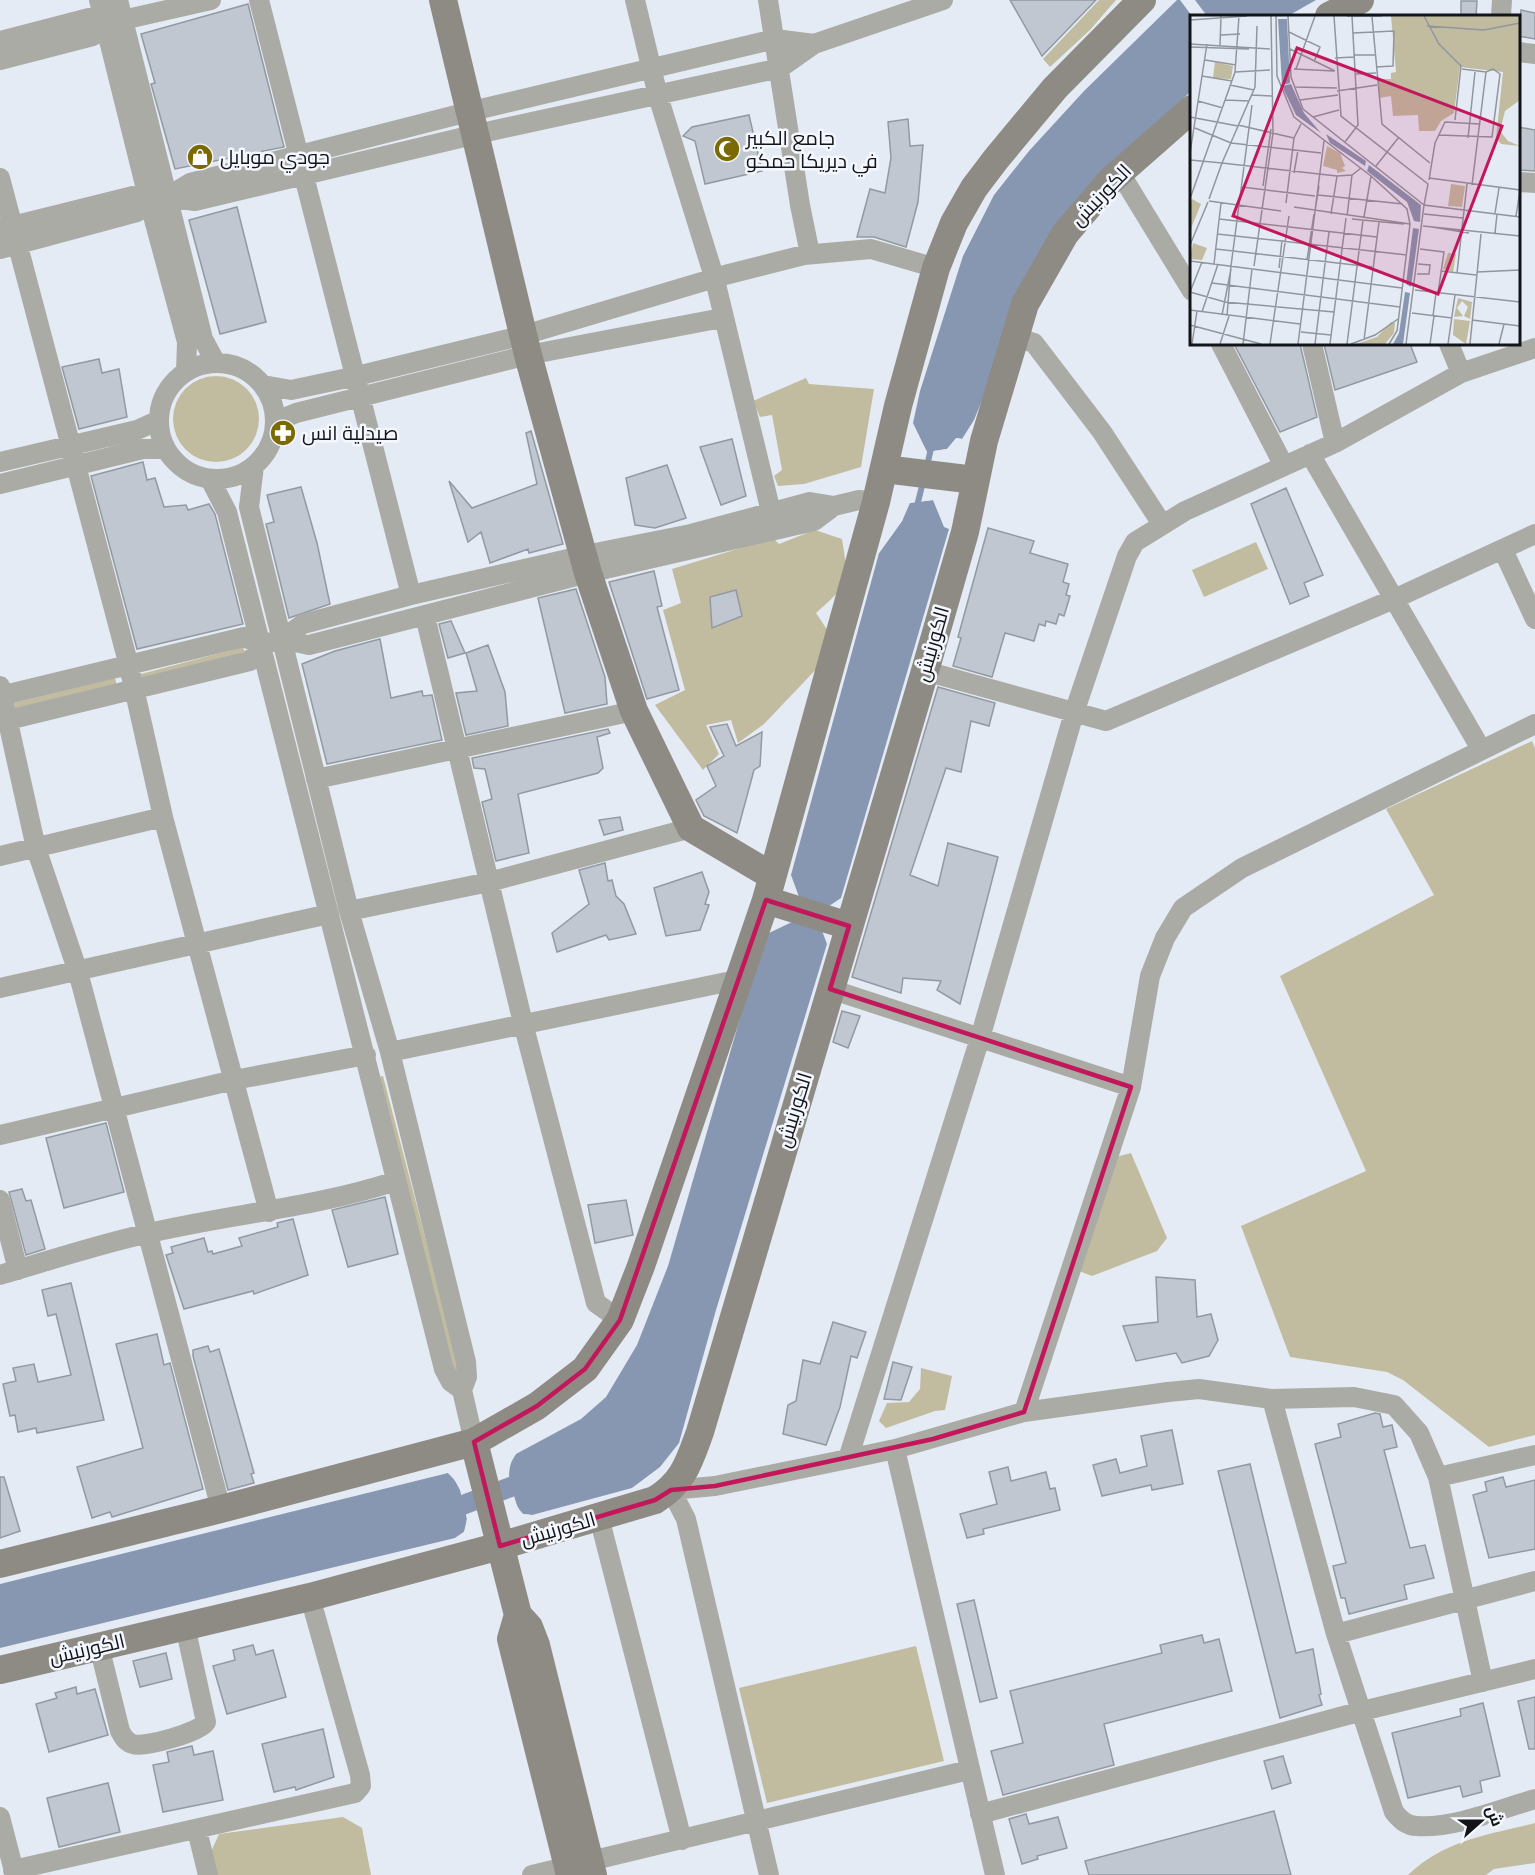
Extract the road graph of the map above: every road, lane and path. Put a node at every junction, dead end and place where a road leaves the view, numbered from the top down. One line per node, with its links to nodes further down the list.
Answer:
1 (99, 0): 12 (street)
2 (118, 0): 12 (street)
3 (211, 0): 12 (street)
4 (259, 0): 24 (street)
5 (443, 0): 23 (main road)
6 (635, 0): 20 (street)
7 (768, 0): 13 (street)
8 (943, 0): 15 (street)
9 (1142, 0): 33 (main road)
10 (1502, 0): 11 (street)
11 (1501, 15)
12 (114, 22): 14 (street); 18 (street); 30 (street)
13 (775, 39): 15 (street); 19 (street); 20 (street)
14 (0, 41)
15 (814, 44): 19 (street)
16 (1520, 52): 17 (street)
17 (1535, 54)
18 (0, 60)
19 (780, 68): 21 (street); 32 (street)
20 (651, 70): 21 (street); 23 (street)
21 (658, 96): 23 (street); 34 (street)
22 (1190, 110): 25 (main road, الكورنيش)
23 (474, 122): 24 (street); 26 (street); 38 (main road)
24 (298, 156): 26 (street); 30 (street)
25 (1120, 173): 35 (street); 37 (main road, الكورنيش)
26 (303, 177): 30 (street); 47 (street)
27 (0, 178): 31 (street)
28 (1520, 182): 29 (street)
29 (1535, 183)
30 (158, 199): 31 (street); 44 (street); 45 (street)
31 (7, 237): 53 (street)
32 (810, 254): 33 (street); 34 (street)
33 (936, 268): 60 (main road)
34 (714, 280): 36 (street); 38 (street)
35 (1190, 289)
36 (723, 318): 38 (street); 66 (street)
37 (1015, 337): 62 (main road, الكورنيش); 67 (street)
38 (526, 345): 47 (street); 49 (street); 70 (main road)
39 (1222, 345): 59 (street)
40 (1312, 345): 52 (street)
41 (1449, 345): 46 (street)
42 (1465, 345): 46 (street)
43 (1535, 348): 46 (street)
44 (216, 363): 45 (street); 48 (street)
45 (186, 372): 50 (street)
46 (1461, 373): 52 (street)
47 (357, 376): 48 (street); 49 (street)
48 (263, 385): 51 (street)
49 (361, 396): 51 (street); 71 (street)
50 (159, 420): 53 (street); 54 (street)
51 (275, 422): 58 (street)
52 (1335, 443): 55 (street)
53 (71, 445): 56 (street); 57 (street)
54 (166, 449): 57 (street); 61 (street)
55 (1310, 454): 59 (street); 72 (street)
56 (0, 462)
57 (76, 465): 63 (street); 77 (street)
58 (254, 465): 61 (street); 75 (street)
59 (1284, 466): 67 (street)
60 (890, 470): 62 (main road); 64 (main road)
61 (210, 479): 76 (street)
62 (966, 479): 78 (main road, الكورنيش)
63 (0, 484)
64 (876, 502): 65 (street); 93 (main road)
65 (834, 506): 66 (street); 70 (street)
66 (771, 512): 70 (street)
67 (1162, 524): 82 (street)
68 (1535, 534): 69 (street)
69 (1503, 550): 72 (street); 74 (street)
70 (586, 564): 71 (street); 73 (street); 81 (main road)
71 (411, 595): 75 (street)
72 (1394, 599): 82 (street); 86 (street)
73 (425, 616): 75 (street); 85 (street)
74 (1535, 619)
75 (282, 639): 76 (street); 87 (street)
76 (262, 645): 77 (street); 79 (street); 95 (street)
77 (129, 666): 79 (street); 80 (street)
78 (925, 671): 82 (street); 96 (main road, الكورنيش)
79 (134, 691): 83 (street); 88 (street)
80 (1, 693): 83 (street)
81 (634, 711): 85 (street); 89 (main road)
82 (1074, 713): 103 (street)
83 (4, 721): 90 (street)
84 (1535, 724): 86 (street)
85 (457, 749): 87 (street); 92 (street)
86 (1481, 749): 107 (street)
87 (316, 779): 94 (street)
88 (163, 817): 90 (street); 97 (street)
89 (691, 828): 92 (street); 93 (main road)
90 (36, 848): 91 (street); 98 (street)
91 (0, 856)
92 (489, 882): 94 (street); 102 (street)
93 (773, 893): 96 (main road); 99 (main road)
94 (350, 911): 104 (street)
95 (329, 914): 97 (street); 105 (street)
96 (842, 923): 101 (main road, الكورنيش)
97 (198, 945): 98 (street); 106 (street)
98 (78, 972): 100 (street); 108 (street)
99 (741, 979): 102 (street); 115 (main road)
100 (0, 988)
101 (830, 990): 103 (street); 124 (main road, الكورنيش)
102 (523, 1023): 104 (street); 115 (street)
103 (980, 1038): 107 (street); 122 (street)
104 (390, 1052): 116 (street)
105 (366, 1055): 106 (street); 110 (street)
106 (234, 1080): 108 (street); 112 (street)
107 (1131, 1087): 118 (street)
108 (112, 1107): 109 (street); 113 (street)
109 (0, 1135)
110 (396, 1181): 112 (street); 116 (street)
111 (0, 1200): 114 (street)
112 (268, 1212): 113 (street)
113 (146, 1233): 114 (street); 125 (street)
114 (9, 1273)
115 (620, 1320): 120 (main road)
116 (462, 1390): 120 (street)
117 (1272, 1399): 118 (street); 123 (street); 133 (street)
118 (1024, 1412): 119 (street)
119 (895, 1449): 122 (street); 139 (street)
120 (477, 1454): 125 (main road); 127 (main road)
121 (1535, 1455): 123 (street)
122 (848, 1459): 124 (street)
123 (1438, 1477): 131 (street)
124 (671, 1490): 126 (main road, الكورنيش); 143 (street)
125 (221, 1509): 128 (main road)
126 (599, 1517): 127 (main road, الكورنيش); 145 (street)
127 (498, 1536): 130 (main road, الكورنيش); 147 (main road)
128 (0, 1564)
129 (1535, 1581): 131 (street)
130 (310, 1597): 132 (main road, الكورنيش); 144 (street)
131 (1463, 1599): 133 (street); 137 (street)
132 (185, 1626): 134 (main road, الكورنيش); 134 (street)
133 (1336, 1634): 138 (street)
134 (99, 1647): 136 (main road, الكورنيش)
135 (1535, 1669): 137 (street)
136 (0, 1670)
137 (1483, 1682): 138 (street)
138 (1362, 1711): 140 (street); 141 (street)
139 (969, 1770): 141 (street); 143 (street)
140 (1535, 1799)
141 (980, 1814): 151 (street)
142 (0, 1817): 146 (street)
143 (755, 1821): 145 (street); 150 (street)
144 (197, 1830): 146 (street); 148 (street)
145 (682, 1840): 147 (street)
146 (9, 1864)
147 (580, 1869): 149 (street)
148 (208, 1875)
149 (532, 1875)
150 (769, 1875)
151 (995, 1875)

